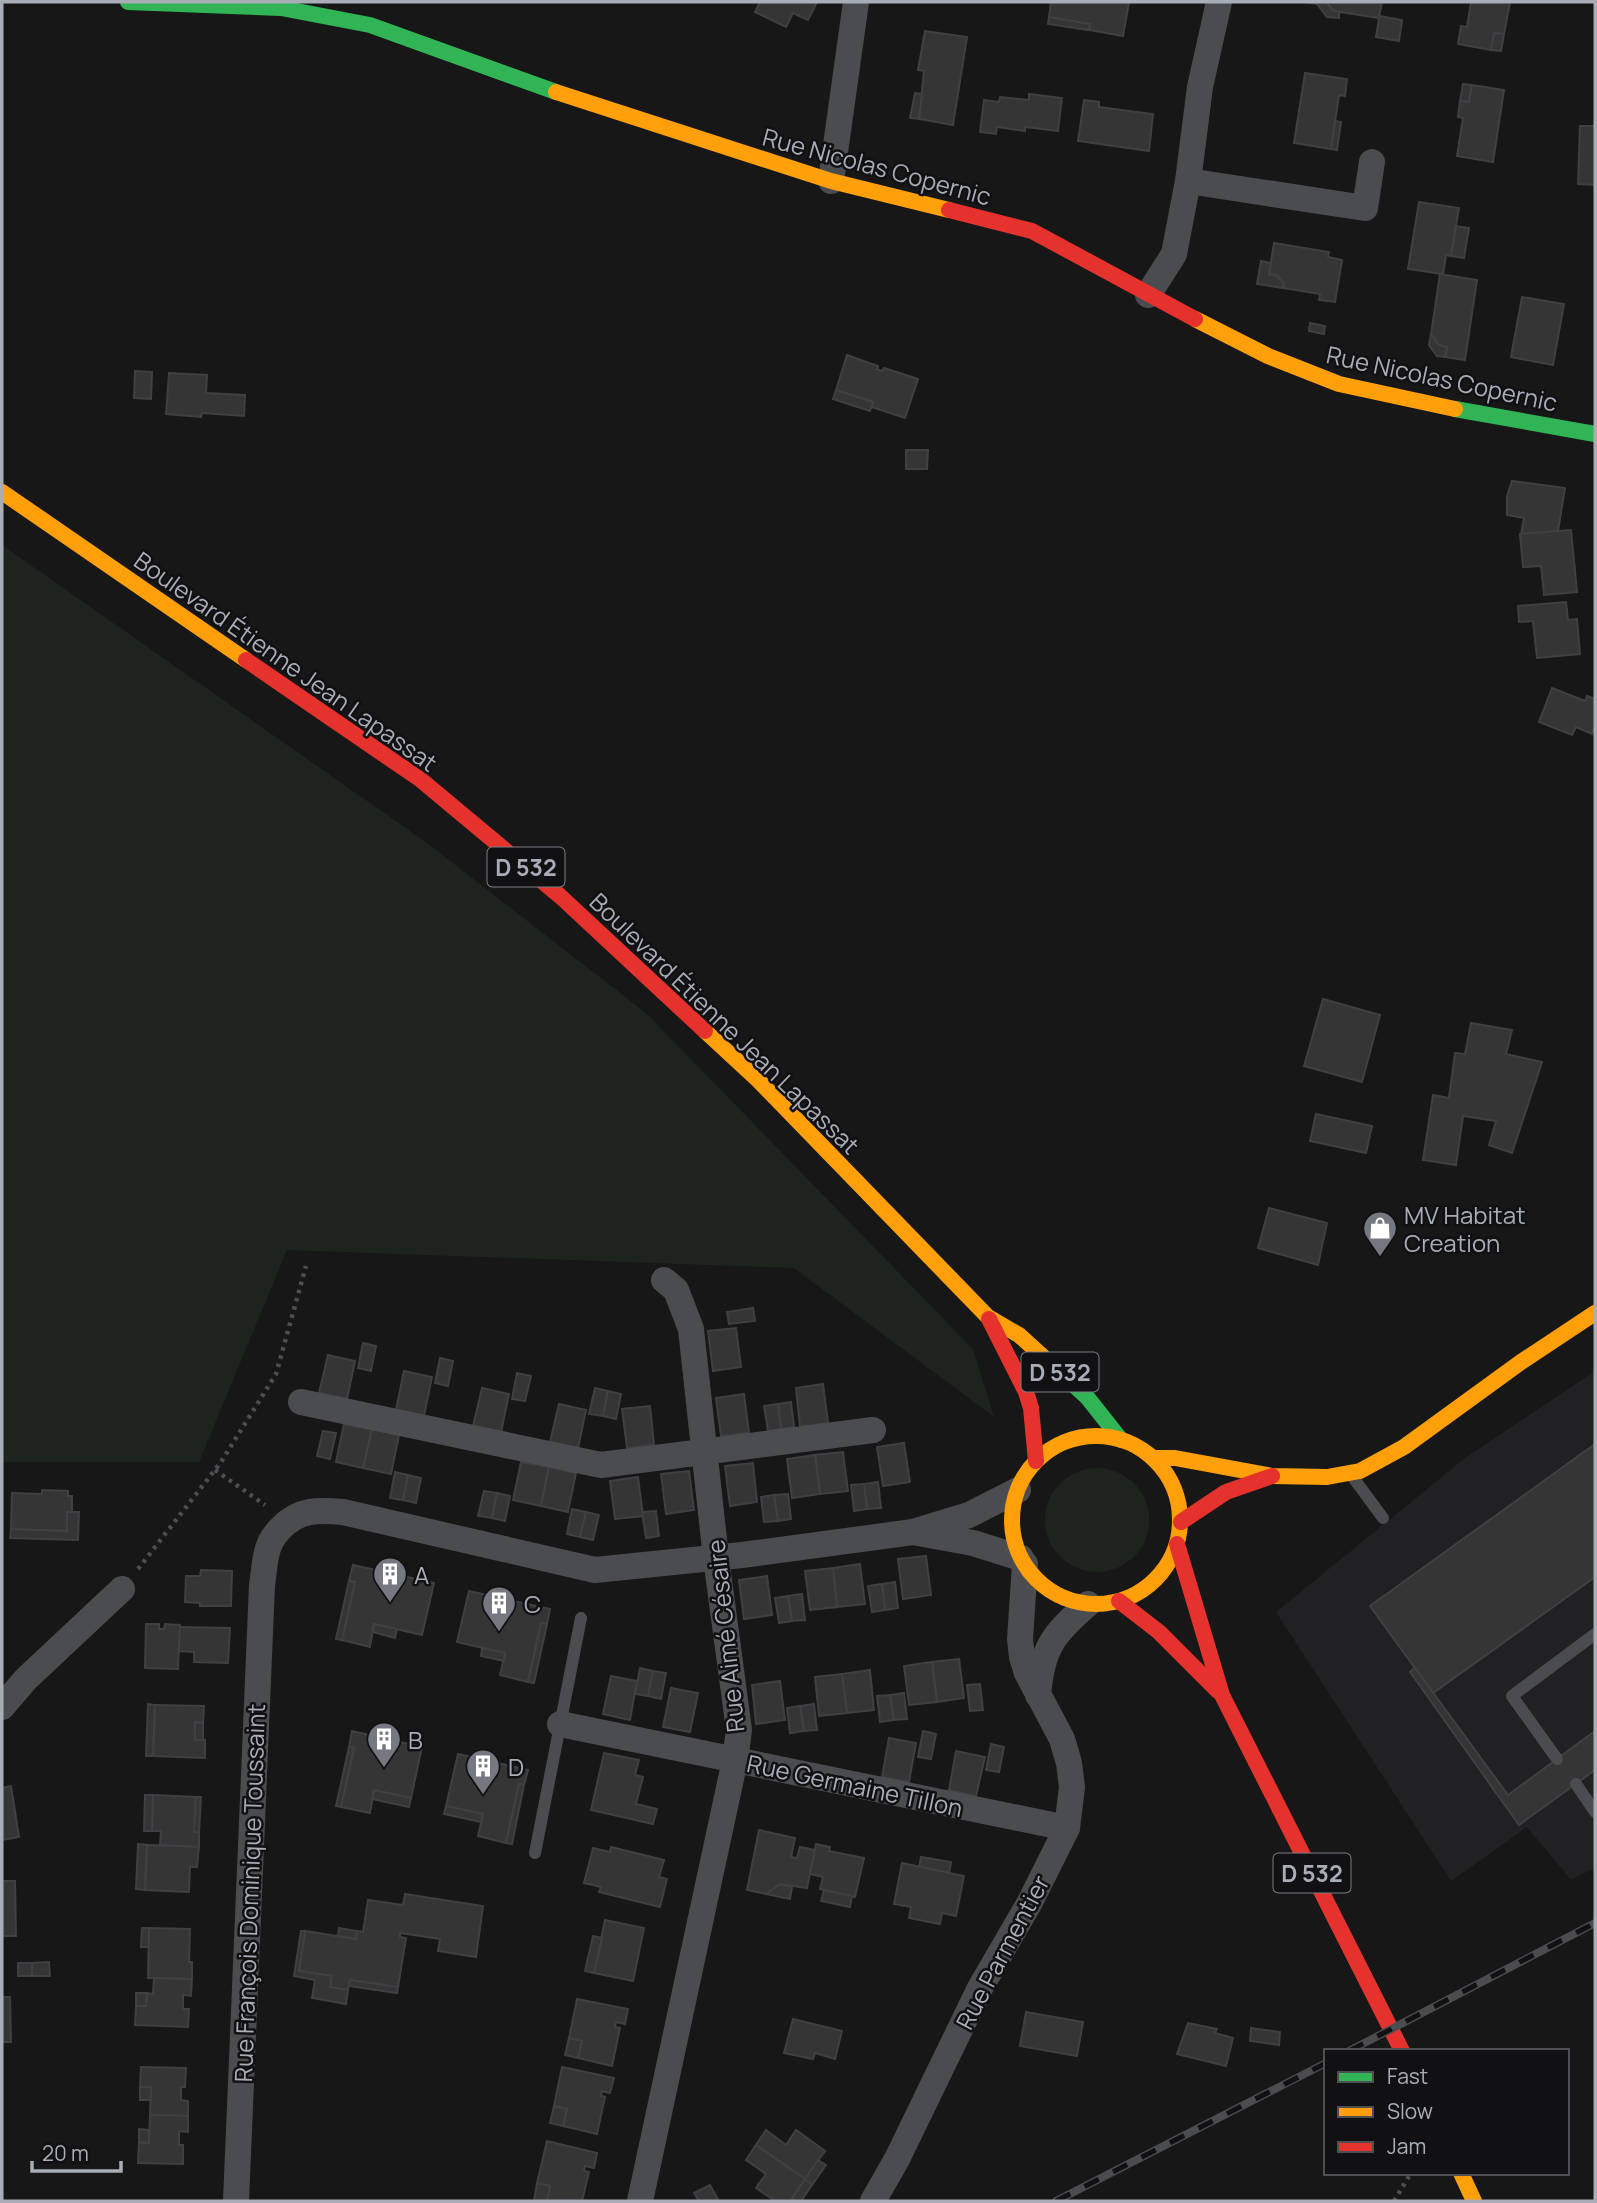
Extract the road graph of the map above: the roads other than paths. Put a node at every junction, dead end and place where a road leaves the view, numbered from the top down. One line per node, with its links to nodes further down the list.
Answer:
1 (128, 2): 5 (main road, Rue Nicolas Copernic)
2 (856, 2): 5 (street)
3 (1219, 2): 6 (street)
4 (1372, 162): 6 (street)
5 (831, 181): 7 (main road, Rue Nicolas Copernic)
6 (1188, 181): 7 (street)
7 (1149, 295): 8 (main road, Rue Nicolas Copernic)
8 (1595, 434)
9 (2, 492): 12 (main road, Boulevard Étienne Jean Lapassat / D 532)
10 (664, 1280): 16 (street, Rue Aimé Césaire)
11 (1595, 1313): 19 (main road)
12 (988, 1317): 15 (main road, Boulevard Étienne Jean Lapassat / D 532); 18 (main road, Boulevard Étienne Jean Lapassat / D 532)
13 (302, 1402): 16 (street)
14 (873, 1430): 16 (street)
15 (1121, 1440): 17 (main road); 18 (main road)
16 (705, 1452): 26 (street, Rue Aimé Césaire)
17 (1153, 1458): 20 (main road); 23 (main road)
18 (1036, 1461): 21 (main road)
19 (1349, 1473): 20 (main road); 22 (lane)
20 (1272, 1476): 23 (main road)
21 (1018, 1490): 24 (street); 27 (main road)
22 (1383, 1518)
23 (1181, 1522): 25 (main road)
24 (913, 1532): 26 (street); 27 (street)
25 (1177, 1544): 29 (main road); 34 (main road, D 532)
26 (716, 1558): 38 (street, Rue Aimé Césaire); 45 (street, Rue François Dominique Toussaint)
27 (1023, 1561): 30 (main road); 33 (street, Rue Parmentier)
28 (122, 1589): 35 (street)
29 (1119, 1601): 30 (main road); 34 (main road, D 532)
30 (1088, 1604): 33 (street)
31 (581, 1618): 36 (lane)
32 (1595, 1634): 37 (lane)
33 (1038, 1695): 41 (street, Rue Parmentier)
34 (1222, 1695): 43 (main road, D 532)
35 (2, 1707)
36 (560, 1724): 38 (street, Rue Germaine Tillon); 42 (lane)
37 (1557, 1759)
38 (735, 1760): 41 (street, Rue Germaine Tillon); 46 (street, Rue Aimé Césaire)
39 (1576, 1784): 40 (lane)
40 (1595, 1812)
41 (1067, 1828): 47 (street, Rue Parmentier)
42 (535, 1853)
43 (1401, 2049)
44 (1462, 2175): 48 (main road)
45 (236, 2201)
46 (640, 2201)
47 (873, 2201)
48 (1474, 2201)

